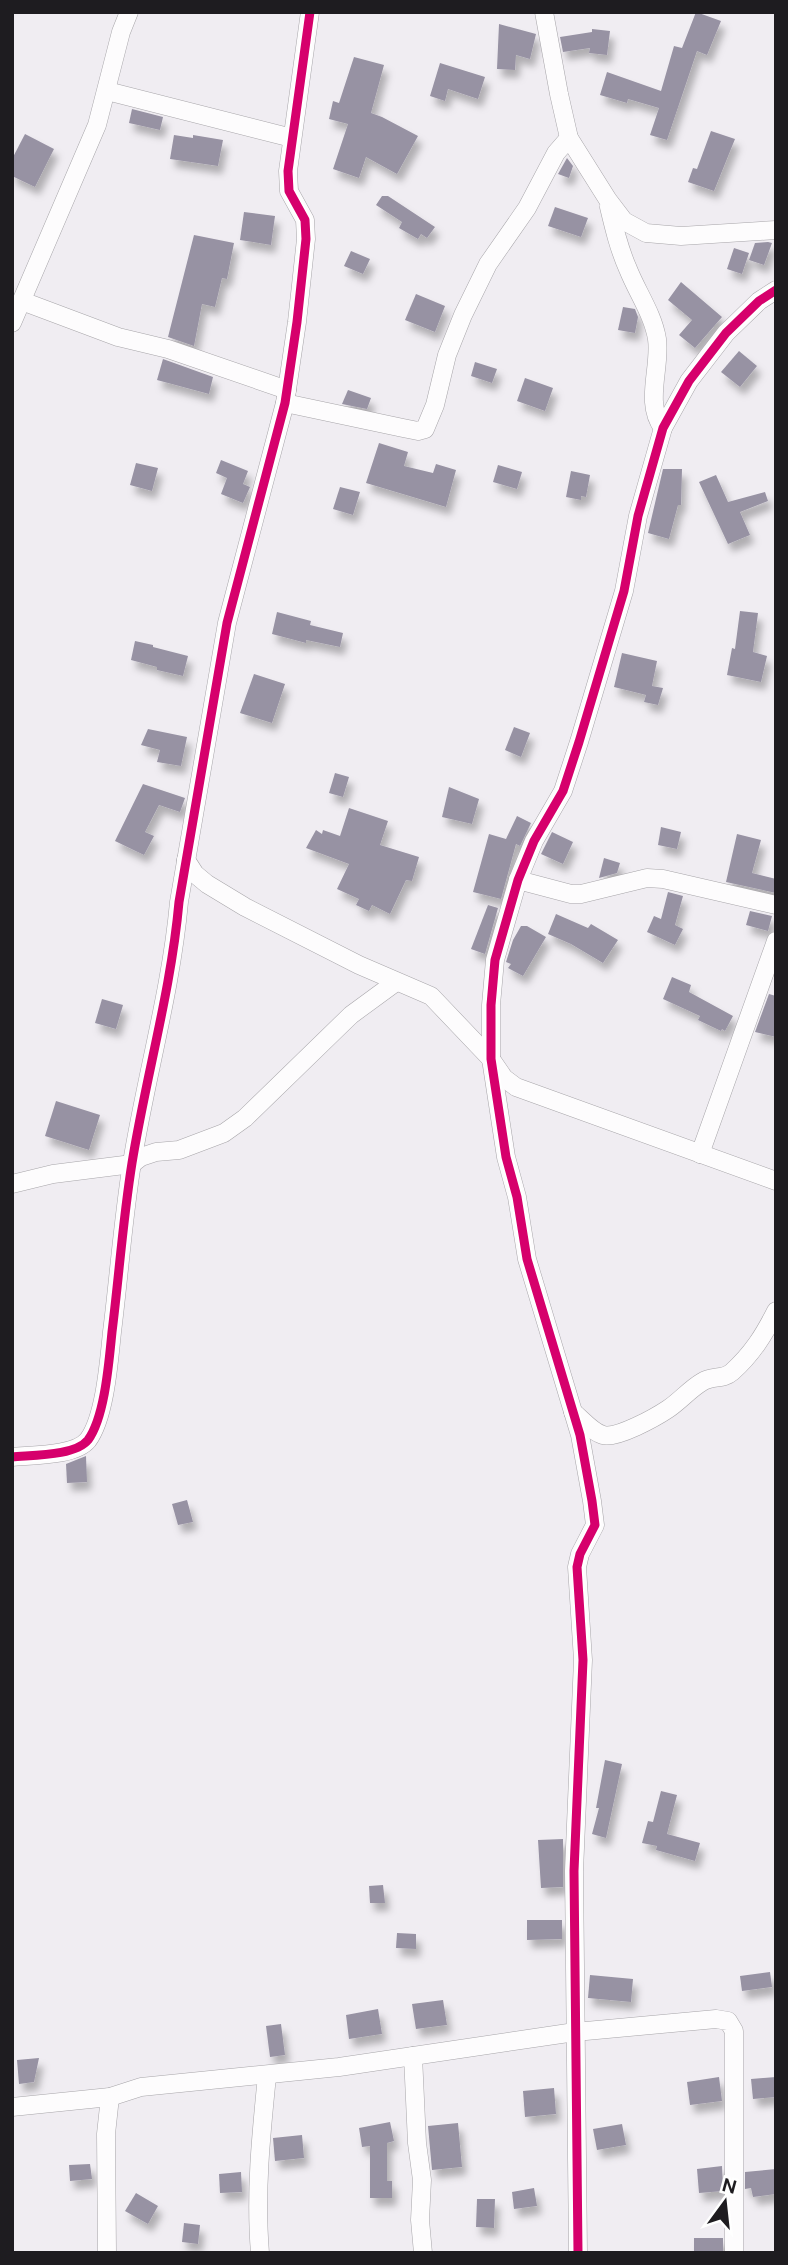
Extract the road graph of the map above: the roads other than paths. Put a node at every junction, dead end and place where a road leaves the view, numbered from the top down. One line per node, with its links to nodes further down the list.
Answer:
1 (128, 12): 4 (street)
2 (310, 12): 5 (street)
3 (544, 12): 6 (street)
4 (107, 92): 5 (street); 10 (street)
5 (292, 138): 12 (street)
6 (569, 138): 7 (street); 12 (street)
7 (608, 200): 8 (street); 13 (street)
8 (776, 230)
9 (776, 290): 13 (street)
10 (22, 301): 11 (street); 12 (street)
11 (12, 323)
12 (286, 396): 14 (street)
13 (663, 428): 15 (street)
14 (186, 860): 18 (street); 21 (street)
15 (517, 880): 16 (street); 19 (street)
16 (776, 905)
17 (776, 941): 20 (street)
18 (396, 982): 19 (street); 21 (street)
19 (491, 1059): 20 (street); 25 (street)
20 (700, 1154): 22 (street)
21 (132, 1164): 23 (street); 26 (street)
22 (776, 1181)
23 (12, 1184)
24 (776, 1311): 25 (street)
25 (573, 1412): 27 (street)
26 (12, 1457)
27 (575, 2032): 28 (street); 35 (street); 36 (street)
28 (413, 2056): 29 (street); 34 (street)
29 (267, 2076): 30 (street); 33 (street)
30 (110, 2097): 31 (street); 32 (street)
31 (12, 2107)
32 (107, 2253)
33 (260, 2253)
34 (424, 2253)
35 (578, 2253)
36 (734, 2253)

